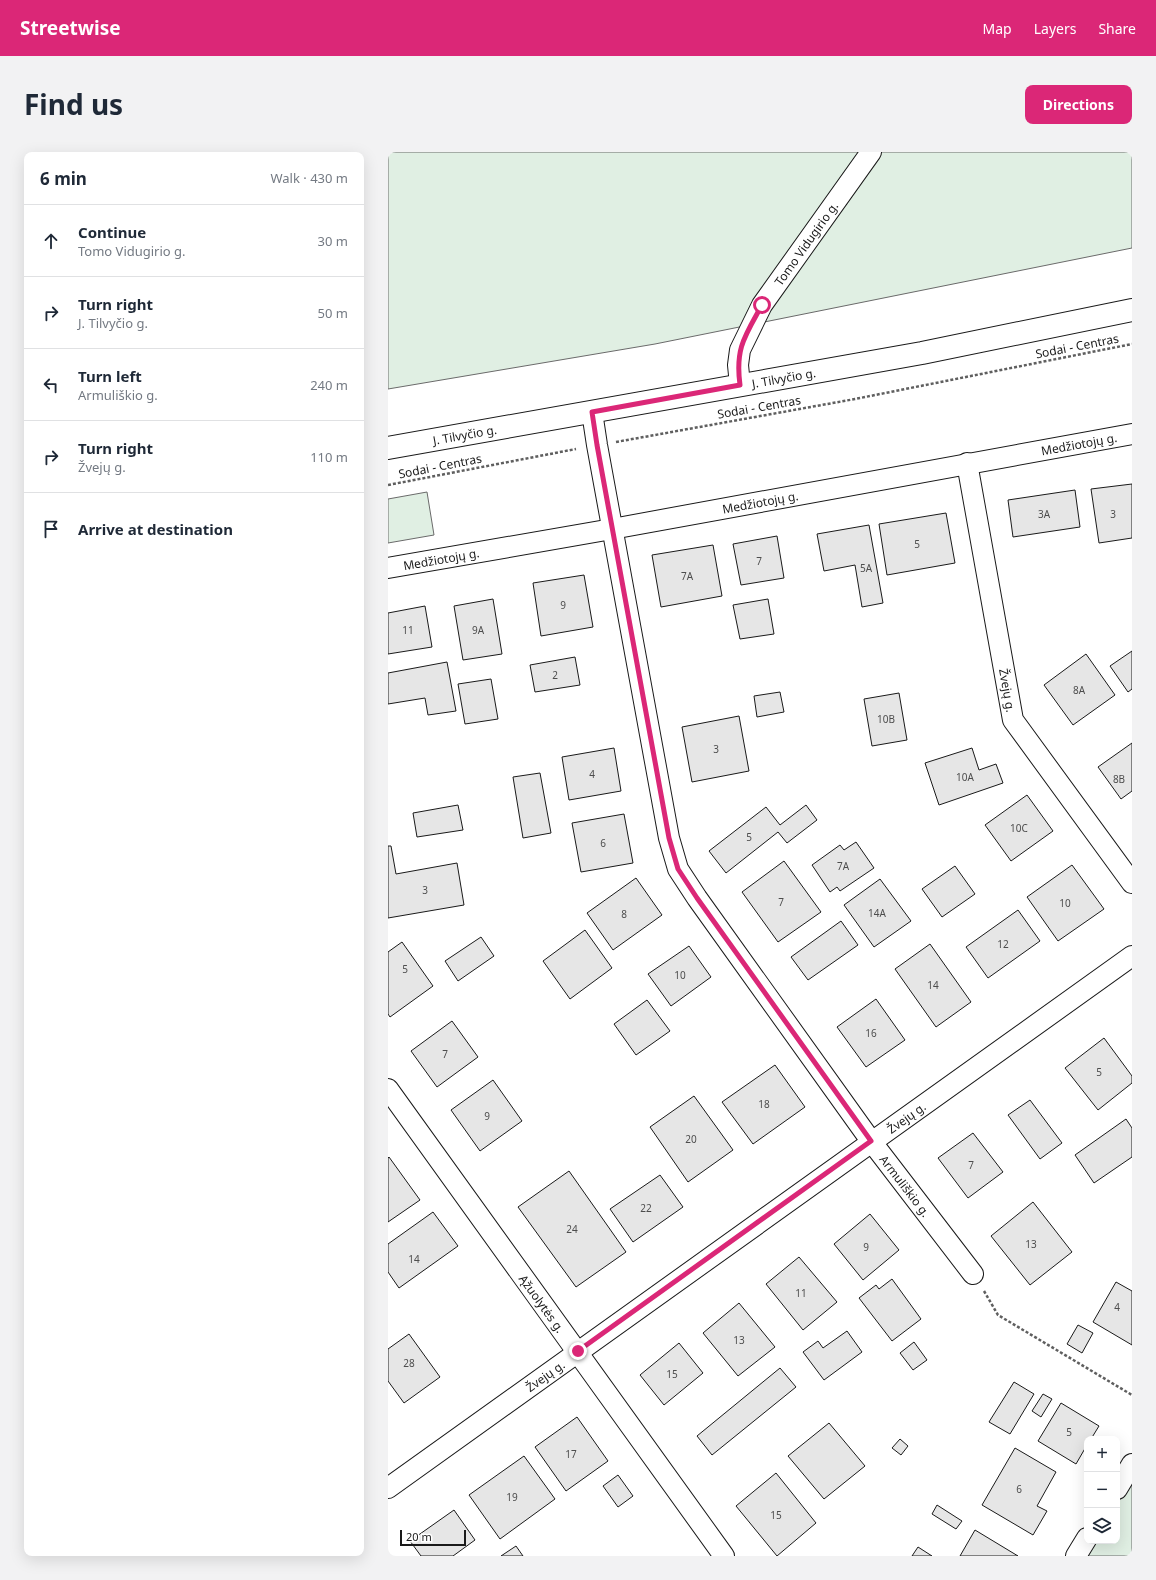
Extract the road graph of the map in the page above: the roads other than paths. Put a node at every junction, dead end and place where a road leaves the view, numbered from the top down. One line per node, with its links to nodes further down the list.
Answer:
1 (871, 152): 3 (street, Tomo Vidugirio g.)
2 (1132, 310): 3 (main road, J. Tilvyčio g.)
3 (740, 385): 4 (main road, J. Tilvyčio g.)
4 (592, 412): 6 (main road, J. Tilvyčio g.); 8 (street, Armuliškio g.)
5 (1132, 434): 7 (street, Medžiotojų g.)
6 (388, 448)
7 (966, 463): 8 (street, Medžiotojų g.); 10 (street, Žvejų g.)
8 (612, 529): 9 (street, Medžiotojų g.); 13 (street, Armuliškio g.)
9 (388, 568)
10 (1132, 883)
11 (1132, 956): 13 (street, Žvejų g.)
12 (388, 1089): 15 (street, Ąžuolytės g.)
13 (871, 1141): 14 (street, Armuliškio g.); 15 (street, Žvejų g.)
14 (973, 1274)
15 (578, 1351): 18 (street, Žvejų g.); 20 (street, Ąžuolytės g.)
16 (1132, 1464): 17 (street)
17 (1120, 1484)
18 (388, 1488)
19 (1084, 1543): 21 (street)
20 (724, 1556)
21 (1076, 1556)

